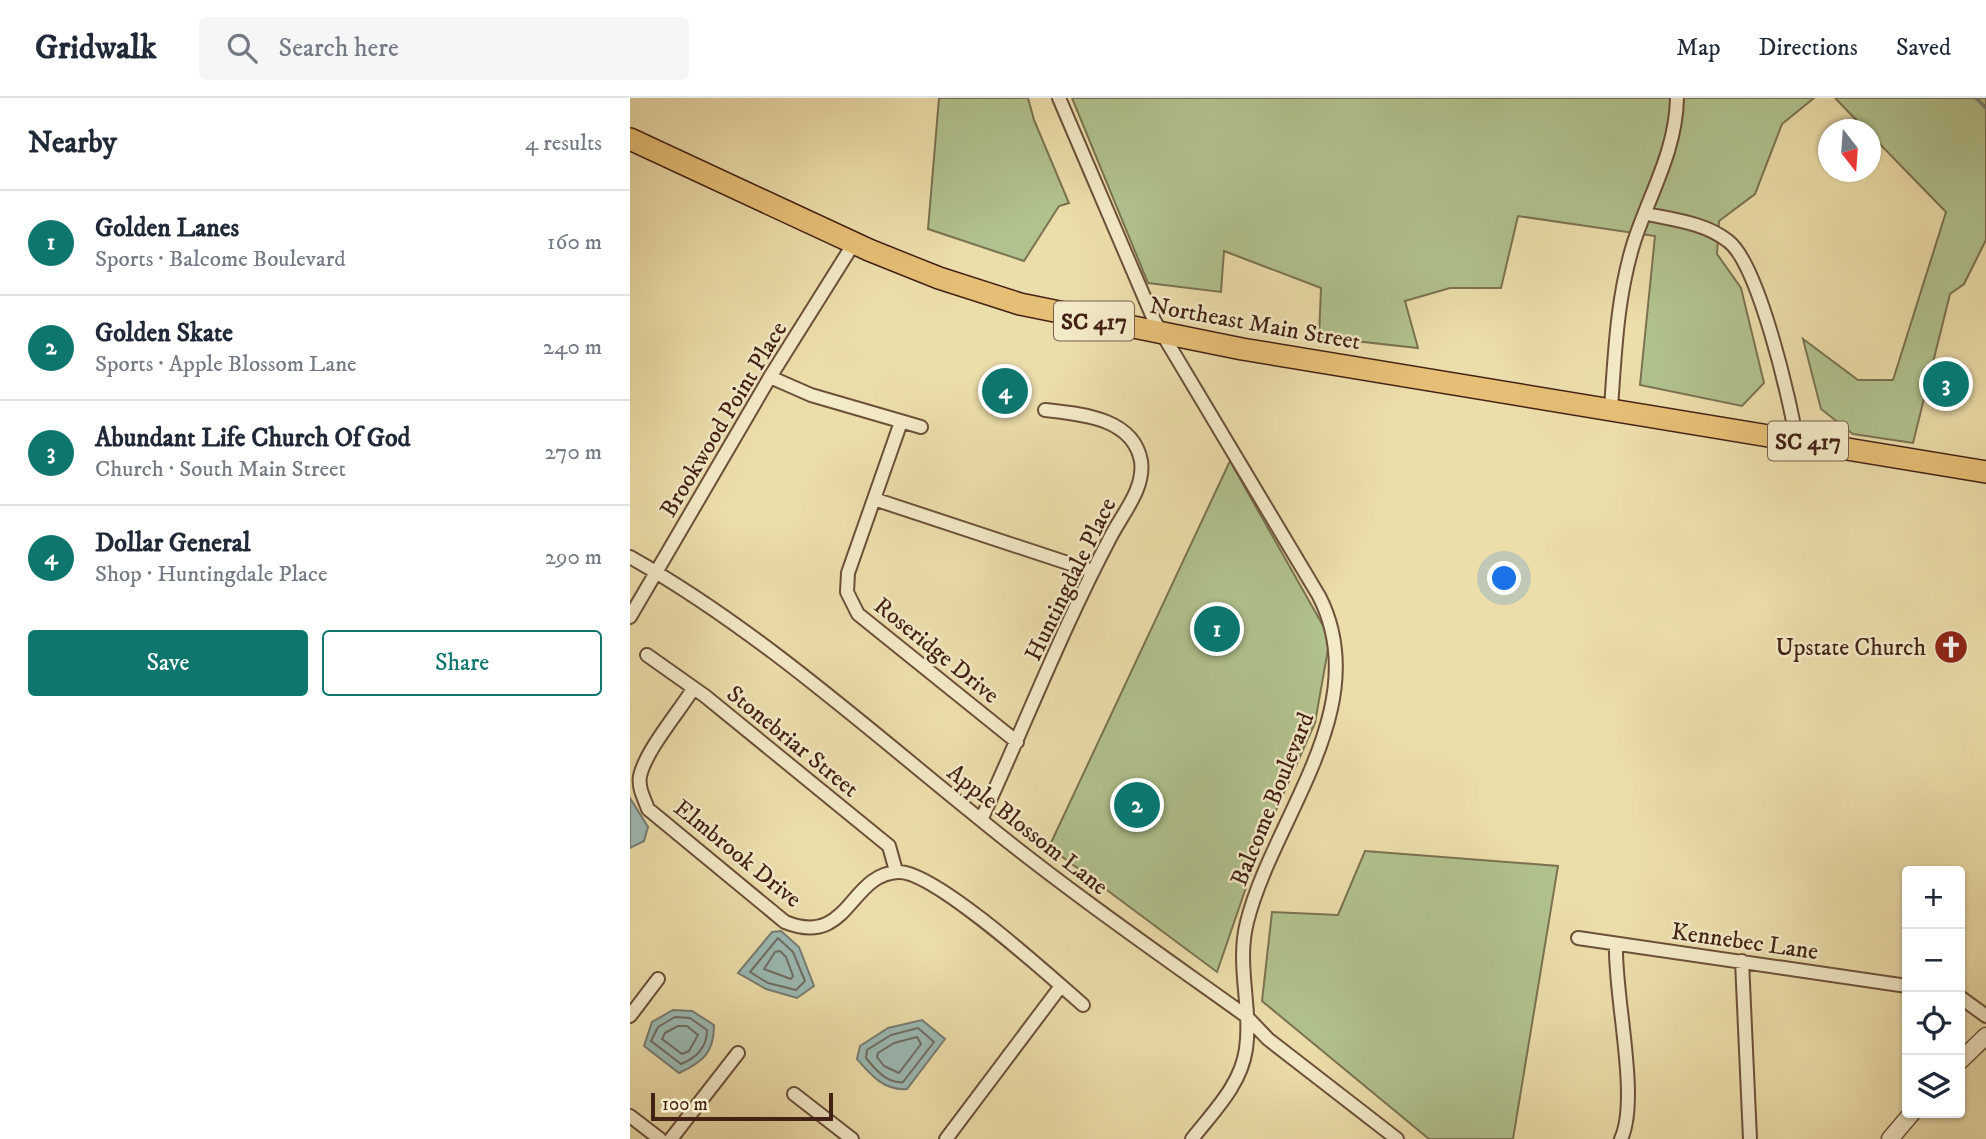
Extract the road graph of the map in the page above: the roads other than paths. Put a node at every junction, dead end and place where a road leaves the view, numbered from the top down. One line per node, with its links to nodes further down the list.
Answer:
1 (1059, 98): 6 (street, Balcome Boulevard)
2 (1678, 98): 4 (street)
3 (630, 139): 5 (main road, Northeast Main Street / SC 417)
4 (1647, 214): 8 (street); 12 (street)
5 (855, 243): 6 (main road, Northeast Main Street / SC 417); 7 (street, Brookwood Point Place)
6 (1163, 335): 8 (main road, Northeast Main Street / SC 417); 34 (street, Balcome Boulevard)
7 (769, 377): 10 (street); 17 (street, Brookwood Point Place)
8 (1611, 408): 12 (main road, SC 417)
9 (1045, 410): 16 (street, Huntingdale Place)
10 (901, 422): 11 (street); 14 (street, Roseridge Drive)
11 (921, 427)
12 (1796, 438): 13 (main road, SC 417)
13 (1986, 472)
14 (874, 499): 16 (street); 21 (street, Roseridge Drive)
15 (630, 558): 17 (street, Apple Blossom Lane)
16 (1093, 571): 21 (street, Huntingdale Place)
17 (657, 573): 18 (street, Brookwood Point Place); 23 (street, Apple Blossom Lane)
18 (630, 617)
19 (647, 655): 20 (street, Stonebriar Street)
20 (693, 689): 22 (street, Elmbrook Drive); 24 (street, Stonebriar Street)
21 (1017, 742): 23 (street, Huntingdale Place)
22 (635, 777): 24 (street, Elmbrook Drive)
23 (981, 820): 34 (street, Apple Blossom Lane)
24 (897, 871): 30 (street)
25 (1578, 938): 26 (street, Kennebec Lane)
26 (1616, 944): 27 (street, Kennebec Lane); 48 (street)
27 (1741, 961): 29 (street, Kennebec Lane); 49 (street)
28 (658, 979): 33 (street)
29 (1902, 985)
30 (1061, 986): 32 (street); 45 (street)
31 (1965, 1001): 35 (street)
32 (1083, 1005)
33 (630, 1016)
34 (1245, 1016): 46 (street, Balcome Boulevard); 47 (street, Apple Blossom Lane)
35 (1986, 1016)
36 (1986, 1036): 38 (street)
37 (738, 1053): 43 (street)
38 (1965, 1056)
39 (794, 1094): 44 (street)
40 (630, 1116): 42 (street)
41 (1908, 1118): 50 (street)
42 (660, 1139)
43 (671, 1139)
44 (852, 1139)
45 (946, 1139)
46 (1192, 1139)
47 (1397, 1139)
48 (1621, 1139)
49 (1750, 1139)
50 (1891, 1139)

